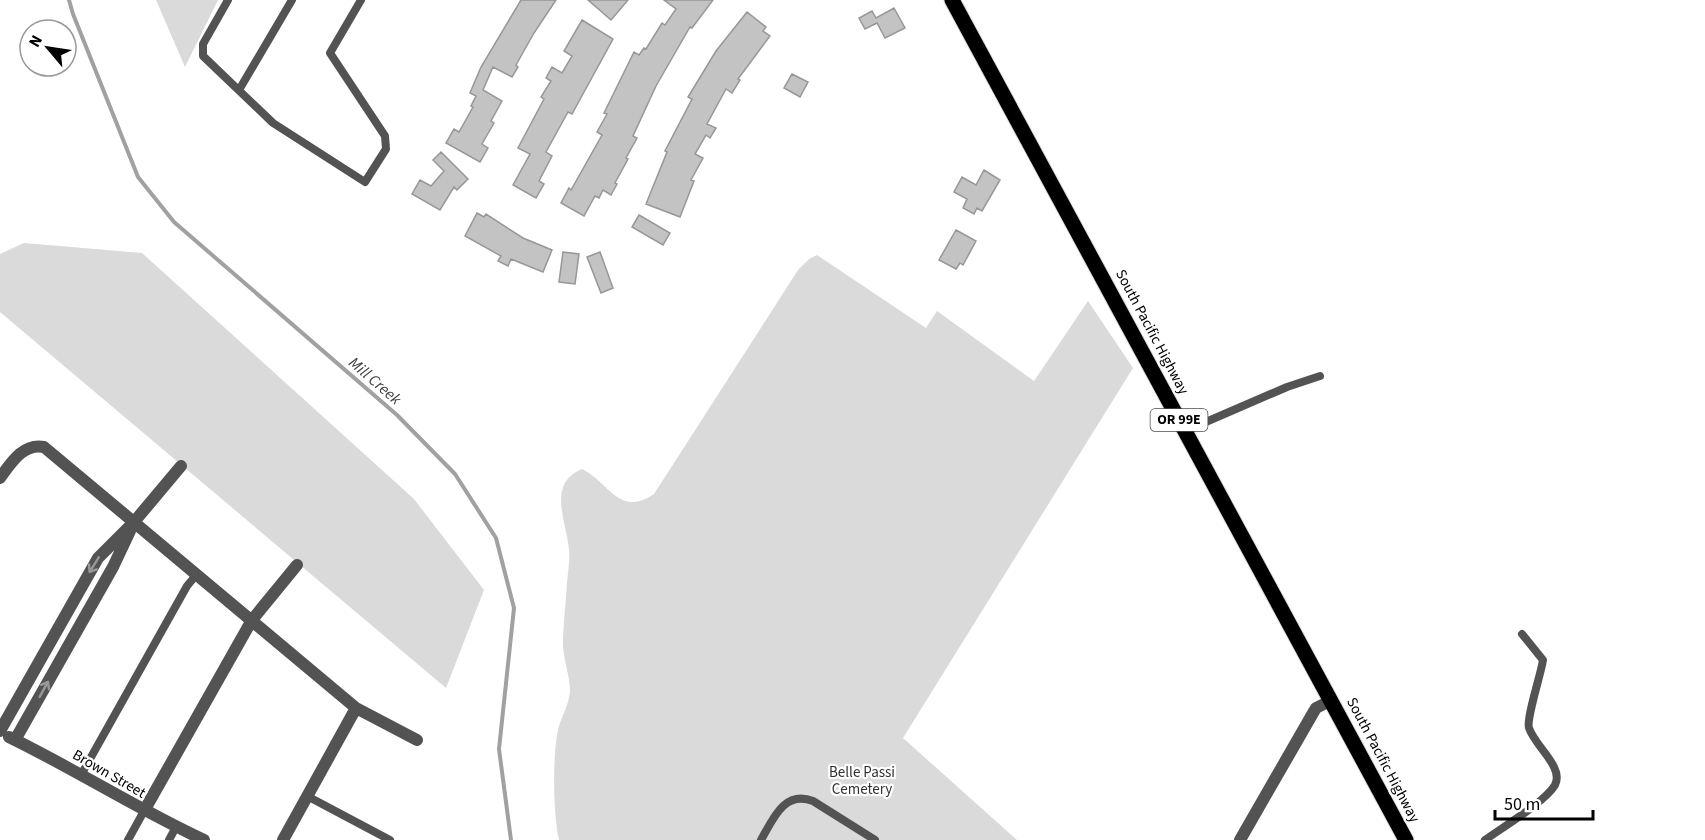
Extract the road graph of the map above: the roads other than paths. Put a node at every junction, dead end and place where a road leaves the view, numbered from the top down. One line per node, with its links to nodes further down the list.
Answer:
1 (228, 0): 5 (lane)
2 (292, 0): 5 (lane)
3 (361, 0): 5 (lane)
4 (952, 0): 7 (main road, South Pacific Highway / OR 99E)
5 (239, 90)
6 (1320, 376): 7 (lane)
7 (1185, 431): 15 (main road, South Pacific Highway / OR 99E)
8 (181, 466): 10 (street)
9 (0, 478): 10 (street)
10 (134, 522): 12 (street); 17 (street, one-way to 17); 18 (street, one-way to 10)
11 (297, 565): 13 (street)
12 (197, 574): 13 (street); 20 (lane)
13 (252, 620): 16 (street); 22 (street)
14 (1522, 634): 33 (lane)
15 (1330, 701): 31 (street); 32 (main road, South Pacific Highway / OR 99E)
16 (356, 708): 19 (street); 21 (street)
17 (0, 732): 18 (street, Brown Street)
18 (15, 740): 20 (street, Brown Street)
19 (417, 740)
20 (81, 775): 22 (street, Brown Street)
21 (307, 796): 27 (street); 28 (lane)
22 (144, 811): 23 (street, Brown Street); 24 (lane)
23 (176, 827): 25 (lane); 26 (street, Brown Street)
24 (128, 840)
25 (169, 840)
26 (204, 840)
27 (283, 840)
28 (390, 840)
29 (761, 840): 30 (lane)
30 (875, 840)
31 (1240, 840)
32 (1406, 840)
33 (1485, 840)

